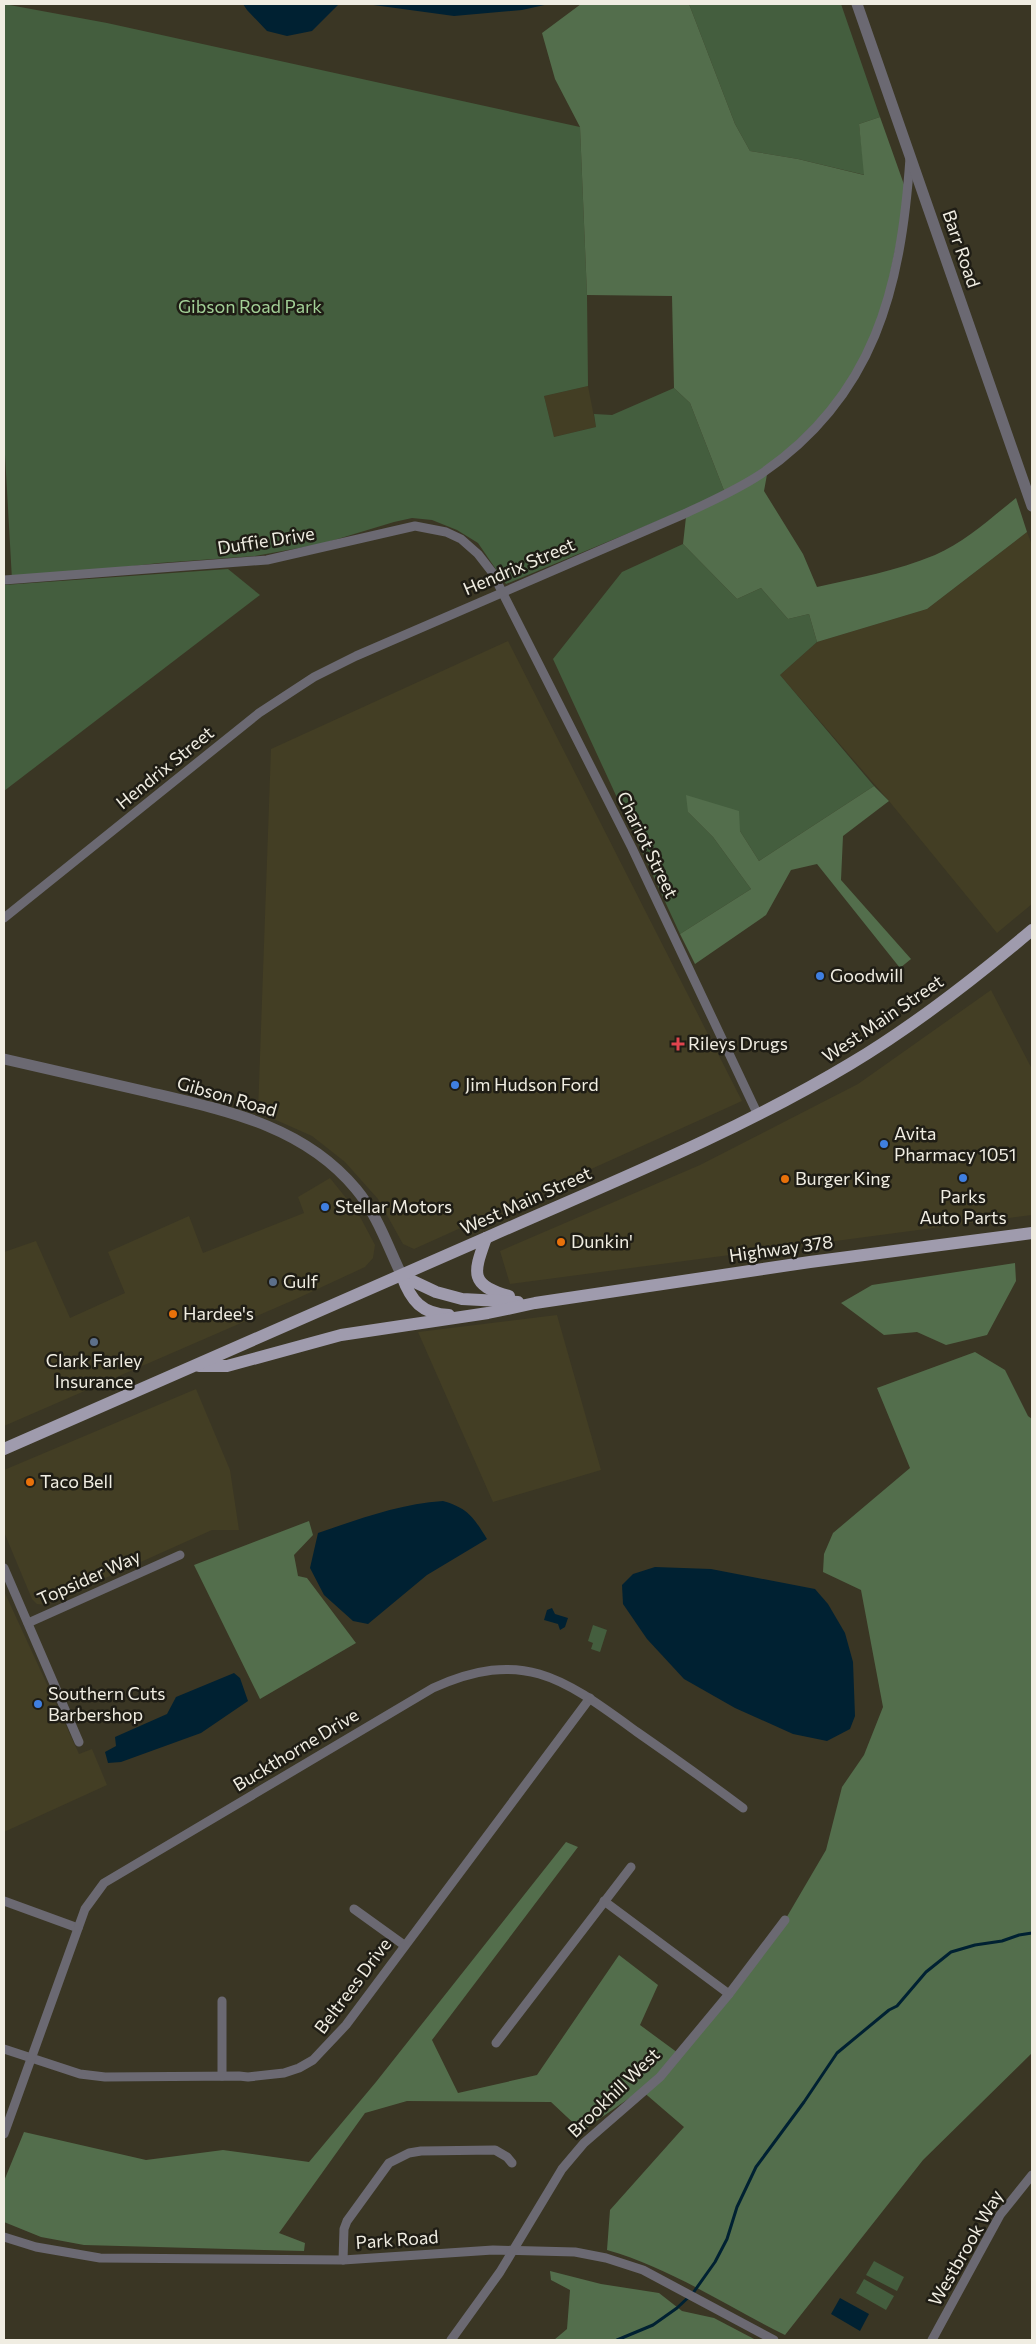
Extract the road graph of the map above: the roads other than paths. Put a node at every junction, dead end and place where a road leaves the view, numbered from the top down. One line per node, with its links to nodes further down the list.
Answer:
1 (857, 4): 2 (street, Barr Road)
2 (910, 156): 3 (street, Barr Road); 5 (street, Hendrix Street)
3 (1032, 506)
4 (4, 580): 5 (street, Duffie Drive)
5 (502, 593): 6 (street, Hendrix Street); 9 (street, Chariot Street)
6 (4, 918)
7 (1032, 930): 9 (main road, West Main Street)
8 (4, 1059): 12 (street, Gibson Road)
9 (758, 1115): 11 (main road, West Main Street)
10 (1032, 1233): 13 (main road, Highway 378)
11 (486, 1238): 12 (main road, West Main Street); 13 (main road)
12 (402, 1276): 13 (main road); 14 (main road); 15 (main road, West Main Street)
13 (535, 1303): 14 (main road)
14 (464, 1316): 15 (main road)
15 (196, 1366): 16 (main road, West Main Street)
16 (4, 1449)
17 (180, 1555): 19 (street, Topsider Way)
18 (4, 1568): 19 (street)
19 (28, 1623): 21 (street)
20 (590, 1698): 22 (street, Buckthorne Drive); 28 (street, Buckthorne Drive); 29 (street, Beltrees Drive)
21 (79, 1742)
22 (742, 1808)
23 (631, 1866): 25 (street)
24 (4, 1901): 28 (street)
25 (604, 1901): 30 (street); 32 (street)
26 (354, 1909): 29 (street)
27 (785, 1920): 30 (street, Brookhill West)
28 (78, 1928): 34 (street, Buckthorne Drive)
29 (404, 1945): 35 (street, Beltrees Drive)
30 (729, 1994): 40 (street, Brookhill West)
31 (222, 2001): 35 (street)
32 (496, 2043)
33 (4, 2049): 34 (street, Beltrees Drive)
34 (30, 2059): 35 (street, Beltrees Drive); 36 (street, Buckthorne Drive)
35 (222, 2076)
36 (4, 2134)
37 (512, 2163): 41 (street)
38 (1032, 2175): 44 (street, Westbrook Way)
39 (4, 2237): 41 (street, Park Road)
40 (513, 2250): 41 (street, Park Road); 42 (street, Brookhill West); 43 (street, Park Road)
41 (343, 2260)
42 (451, 2340)
43 (774, 2340)
44 (932, 2340)

